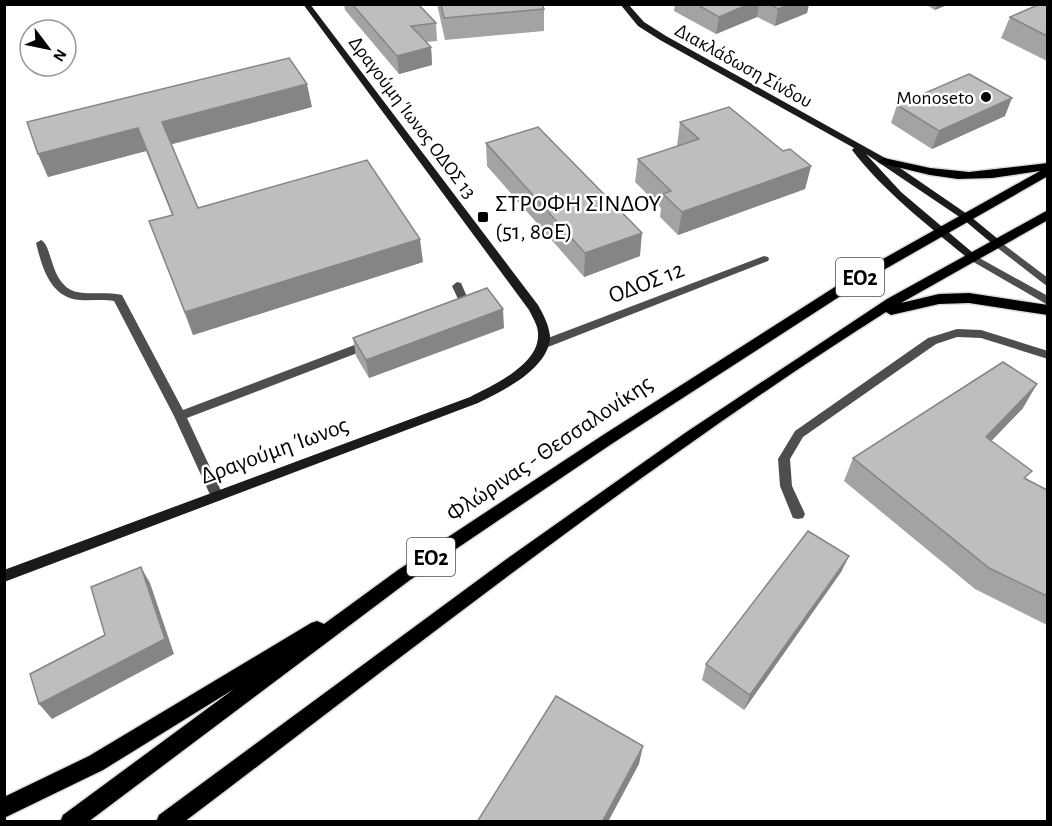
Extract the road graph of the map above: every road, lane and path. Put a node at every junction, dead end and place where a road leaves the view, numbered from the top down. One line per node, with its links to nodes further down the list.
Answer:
1 (306, 4): 20 (main road, Δραγούμη Ίωνος ΟΔΟΣ 13)
2 (623, 4): 3 (main road, Διακλάδωση Σίνδου)
3 (855, 146): 4 (main road, Διακλάδωση Σίνδου); 8 (main road)
4 (884, 161): 5 (main road); 7 (main road, Διακλάδωση Σίνδου)
5 (1047, 169): 7 (main road, Φλώρινας - Θεσσαλονίκης / ΕΟ2)
6 (1047, 214): 10 (main road, ΕΟ2)
7 (967, 218): 8 (main road, Φλώρινας - Θεσσαλονίκης / ΕΟ2); 10 (main road, Διακλάδωση Σίνδου)
8 (942, 231): 11 (main road); 26 (main road, Φλώρινας - Θεσσαλονίκης / ΕΟ2)
9 (40, 243): 22 (street)
10 (999, 244): 11 (main road, ΕΟ2); 13 (street)
11 (974, 258): 15 (street); 18 (main road, ΕΟ2)
12 (764, 259): 20 (street, ΟΔΟΣ 12)
13 (1047, 284)
14 (457, 286): 17 (street)
15 (1047, 301)
16 (1047, 310): 18 (main road)
17 (449, 314)
18 (873, 314): 29 (main road, ΕΟ2)
19 (382, 339): 22 (street)
20 (544, 344): 23 (main road, Δραγούμη Ίωνος)
21 (1047, 355): 24 (street)
22 (180, 416): 23 (street)
23 (217, 495): 25 (main road, Δραγούμη Ίωνος)
24 (798, 514)
25 (4, 576)
26 (404, 576): 27 (main road); 28 (main road, Φλώρινας - Θεσσαλονίκης / ΕΟ2)
27 (4, 808)
28 (70, 822)
29 (166, 822)

